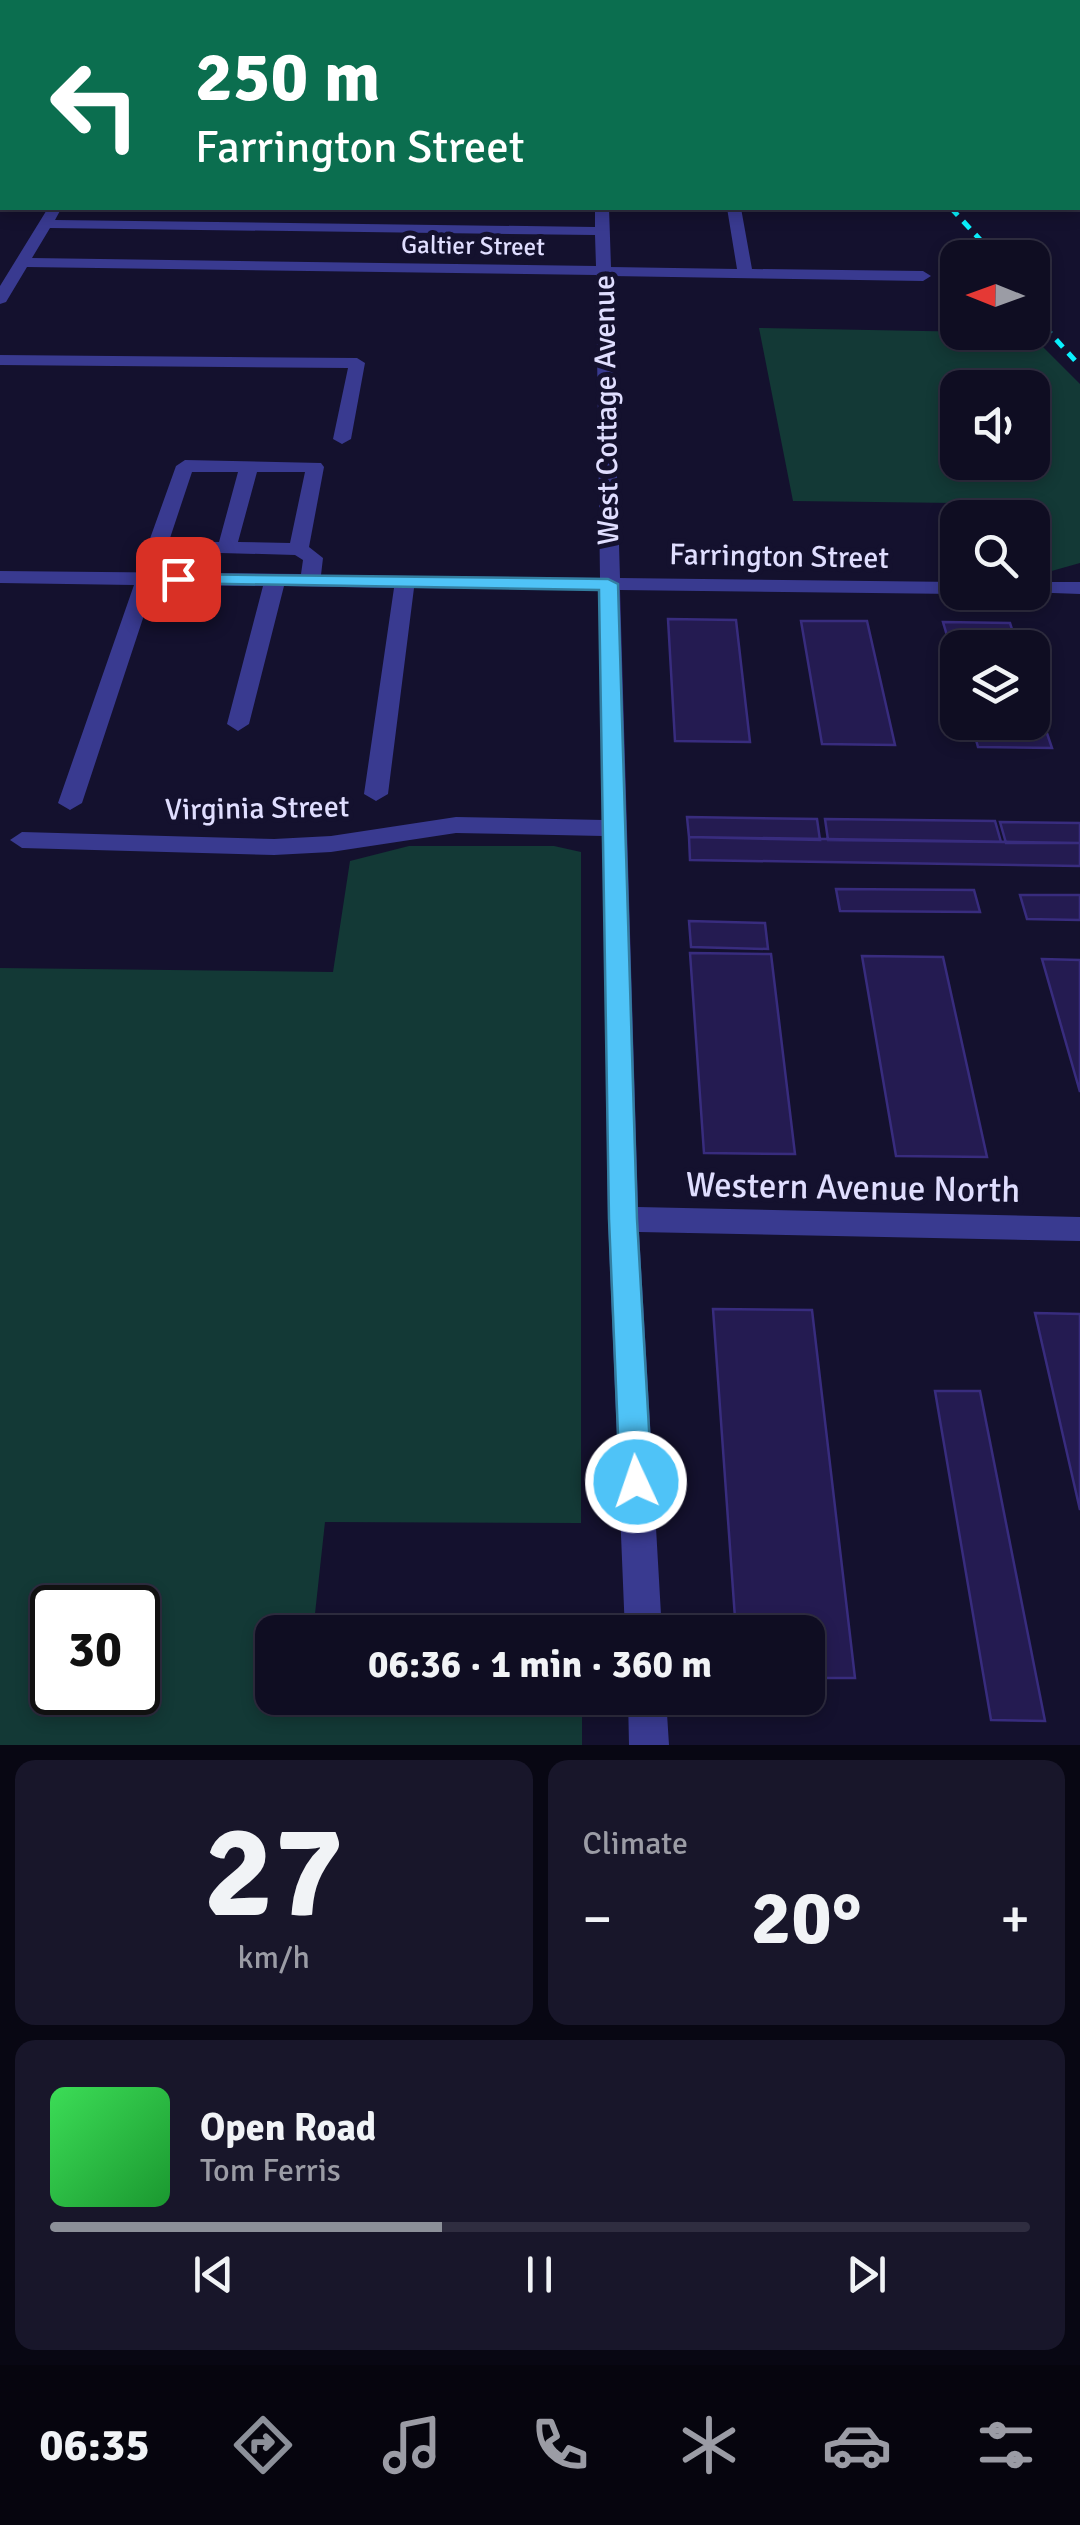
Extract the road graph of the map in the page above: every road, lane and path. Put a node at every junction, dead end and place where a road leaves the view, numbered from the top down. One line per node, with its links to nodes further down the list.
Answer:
1 (55, 210): 4 (street)
2 (734, 210): 9 (street)
3 (603, 219): 5 (street); 8 (street, West Cottage Avenue)
4 (46, 224): 5 (street); 6 (street)
5 (457, 231): 7 (street)
6 (22, 262): 7 (street, Galtier Street); 11 (street)
7 (449, 270): 8 (street, Galtier Street)
8 (605, 272): 9 (street, Galtier Street); 22 (street, West Cottage Avenue)
9 (746, 274): 10 (street, Galtier Street)
10 (923, 276)
11 (0, 299)
12 (0, 360): 13 (street)
13 (342, 438)
14 (249, 466): 15 (street); 15 (street); 16 (street)
15 (227, 548): 16 (street)
16 (299, 549): 20 (street)
17 (0, 577): 18 (street, Farrington Street)
18 (146, 579): 19 (street, Farrington Street); 28 (street)
19 (275, 580): 20 (street, Farrington Street); 26 (street)
20 (310, 581): 21 (street, Farrington Street)
21 (405, 582): 22 (street, Farrington Street); 27 (street)
22 (608, 584): 23 (street, Farrington Street); 29 (street, West Cottage Avenue)
23 (940, 588)
24 (1050, 588): 25 (street)
25 (1080, 588)
26 (238, 724)
27 (376, 794)
28 (70, 803)
29 (612, 828): 30 (street, Virginia Street); 31 (street, West Cottage Avenue)
30 (22, 840)
31 (623, 1219): 32 (street, Western Avenue North); 33 (street, West Cottage Avenue)
32 (1080, 1230)
33 (643, 1615)
34 (648, 1715): 35 (street)
35 (649, 1745)

